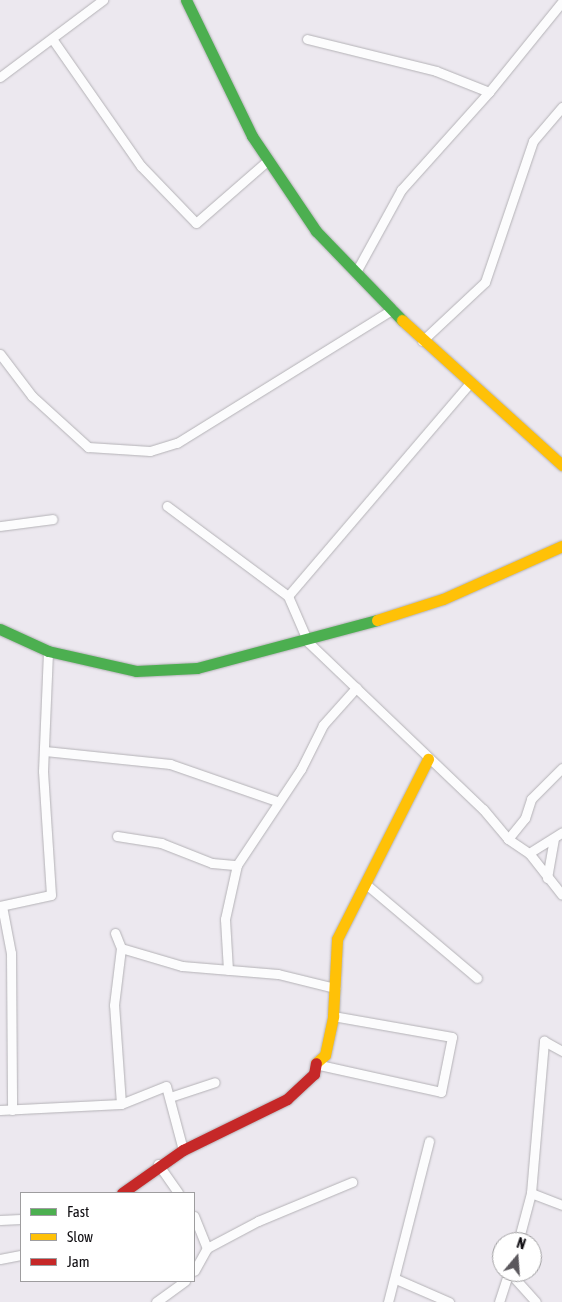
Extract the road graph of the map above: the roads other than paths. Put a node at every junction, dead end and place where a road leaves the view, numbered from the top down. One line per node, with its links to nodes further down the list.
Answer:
1 (103, 0): 5 (street)
2 (186, 0): 9 (street)
3 (562, 2): 7 (street)
4 (307, 39): 7 (street)
5 (53, 40): 6 (street); 9 (street)
6 (0, 77)
7 (489, 92): 10 (street)
8 (562, 107): 12 (street)
9 (266, 162): 10 (street)
10 (356, 272): 11 (street)
11 (393, 310): 12 (street); 13 (street)
12 (422, 341): 14 (street)
13 (0, 354)
14 (470, 383): 15 (street); 20 (street)
15 (562, 466)
16 (167, 506): 20 (street)
17 (53, 519): 18 (street)
18 (0, 526)
19 (562, 546): 22 (street)
20 (288, 596): 22 (street)
21 (0, 629): 23 (street)
22 (308, 642): 23 (street); 24 (street)
23 (48, 651): 25 (street)
24 (356, 688): 26 (street); 28 (street)
25 (45, 751): 28 (street); 38 (street)
26 (428, 759): 31 (street); 36 (street)
27 (562, 768): 31 (street)
28 (276, 801): 34 (street)
29 (562, 832): 32 (street)
30 (117, 836): 34 (street)
31 (508, 839): 33 (street)
32 (554, 840): 33 (street); 35 (street)
33 (530, 852): 35 (street)
34 (238, 865): 41 (street)
35 (547, 878): 37 (street)
36 (367, 885): 42 (street); 43 (street)
37 (562, 894)
38 (1, 906): 51 (street)
39 (116, 933): 40 (street)
40 (121, 948): 41 (street); 49 (street)
41 (228, 970): 43 (street)
42 (477, 978)
43 (335, 988): 44 (street)
44 (333, 1016): 46 (street); 46 (street)
45 (562, 1051): 58 (street)
46 (315, 1064): 53 (street)
47 (215, 1082): 48 (street)
48 (170, 1097): 49 (street); 53 (street)
49 (121, 1104): 51 (street)
50 (0, 1110): 51 (street)
51 (12, 1110)
52 (429, 1141): 68 (street)
53 (183, 1150): 54 (street)
54 (158, 1164): 56 (street); 57 (street)
55 (352, 1182): 64 (street)
56 (123, 1192)
57 (177, 1192)
58 (531, 1193): 59 (street); 63 (street)
59 (562, 1205)
60 (195, 1218): 64 (street)
61 (20, 1219): 62 (street)
62 (0, 1220)
63 (521, 1232)
64 (207, 1248): 67 (street)
65 (20, 1255): 66 (street)
66 (0, 1259)
67 (195, 1269)
68 (396, 1279): 73 (street); 74 (street)
69 (184, 1282): 72 (street)
70 (506, 1282): 75 (street)
71 (518, 1282): 76 (street)
72 (156, 1302)
73 (388, 1302)
74 (449, 1302)
75 (499, 1302)
76 (536, 1302)

